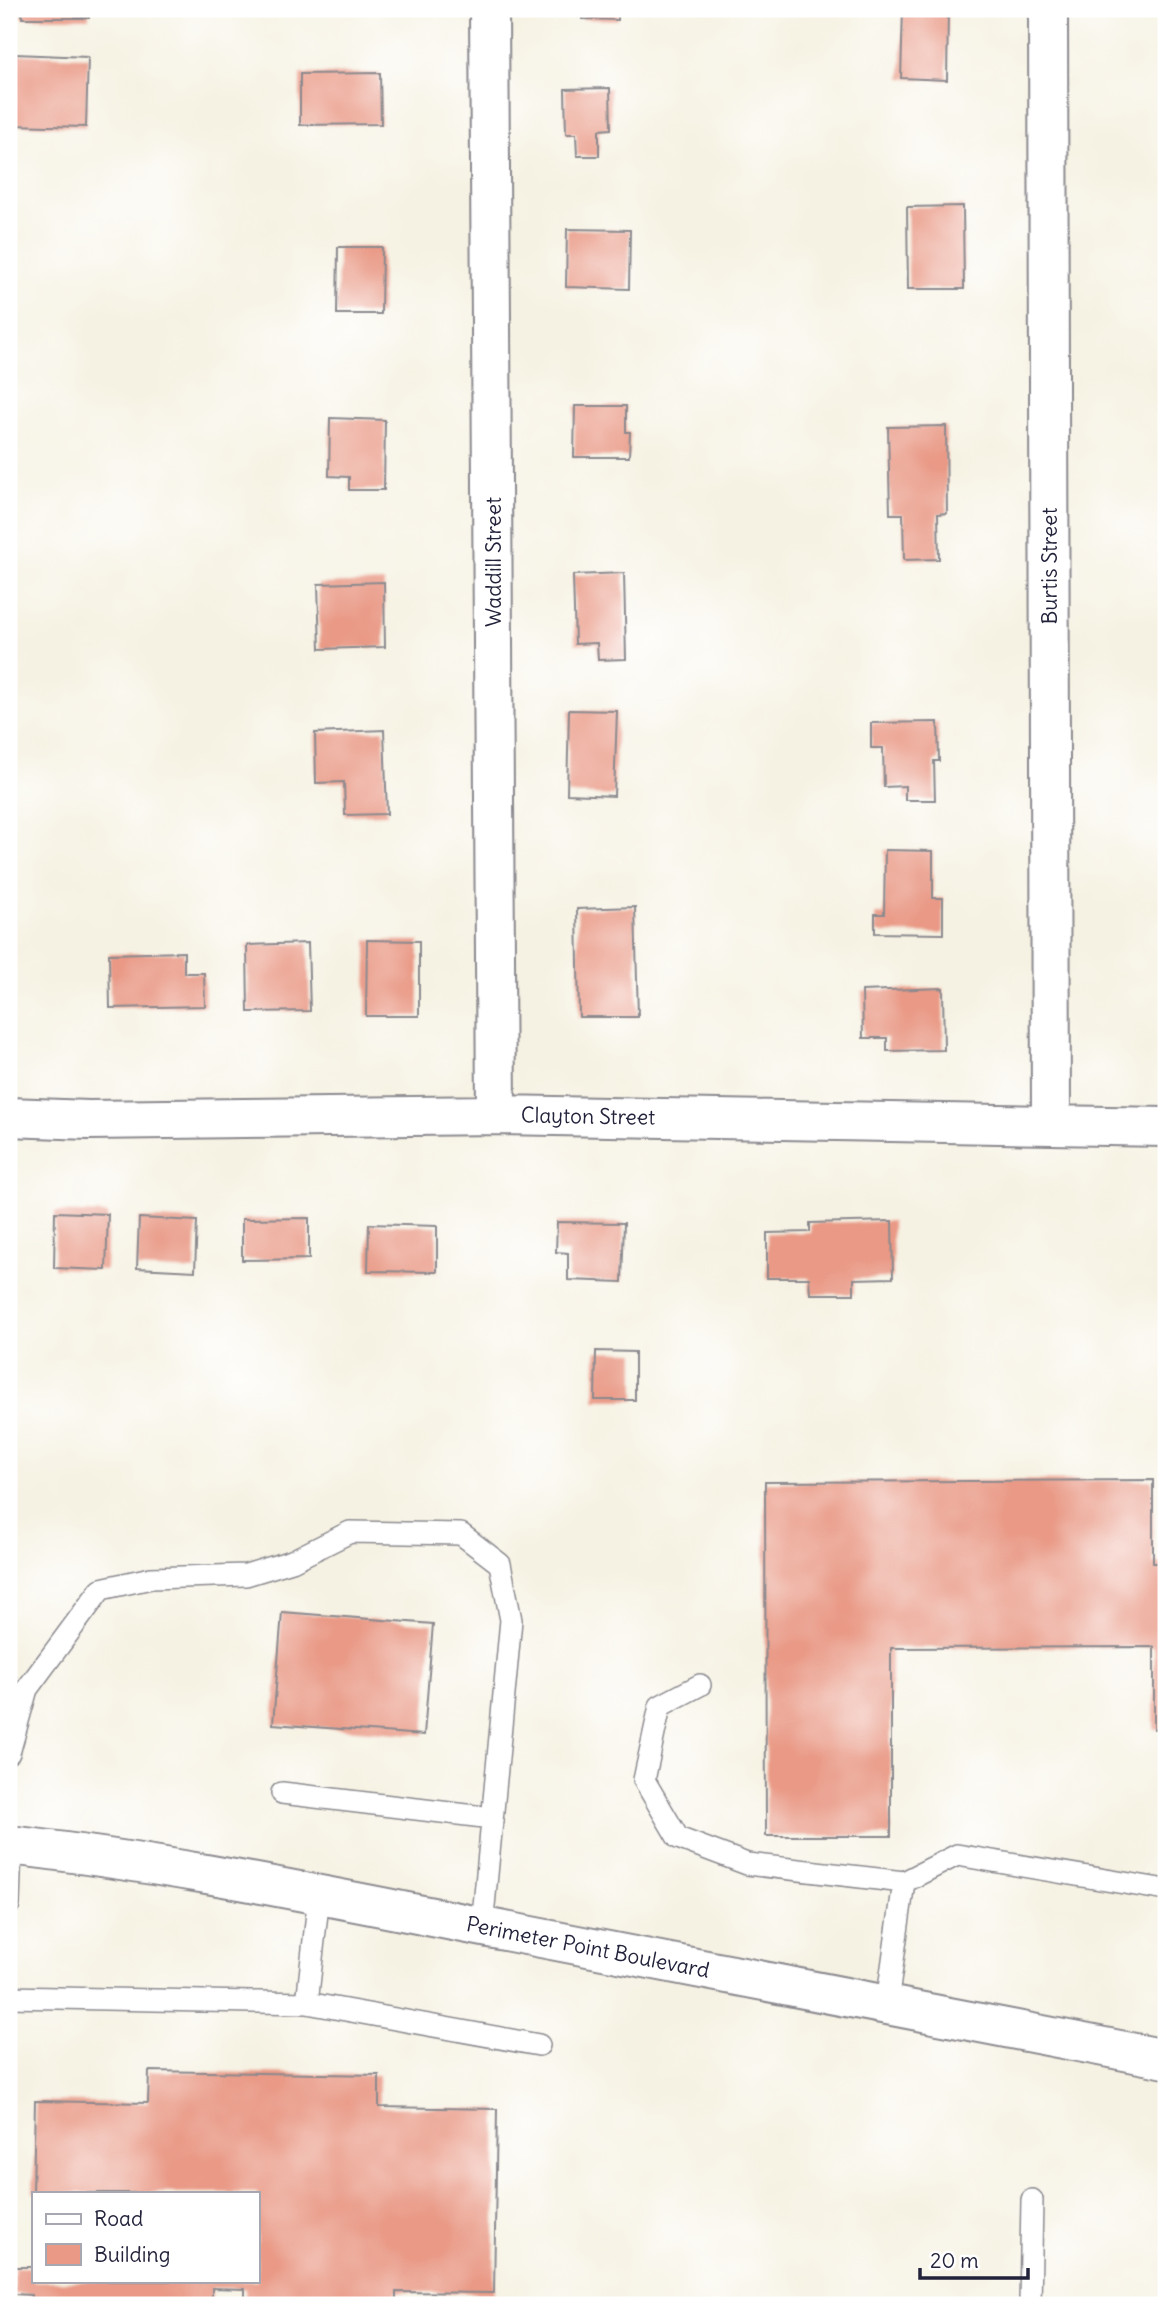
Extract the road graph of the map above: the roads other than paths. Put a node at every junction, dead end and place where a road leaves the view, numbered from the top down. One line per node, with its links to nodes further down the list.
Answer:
1 (489, 9): 3 (street, Waddill Street)
2 (1048, 9): 5 (street, Burtis Street)
3 (496, 1115): 4 (street, Clayton Street); 5 (street, Clayton Street)
4 (9, 1117)
5 (1051, 1124): 6 (street, Clayton Street)
6 (1166, 1127)
7 (700, 1685): 12 (lane)
8 (9, 1753): 10 (lane)
9 (282, 1793): 10 (lane)
10 (492, 1818): 16 (lane)
11 (10, 1845): 14 (street, Perimeter Point Boulevard); 15 (lane)
12 (904, 1882): 13 (lane); 19 (lane)
13 (1166, 1890)
14 (319, 1895): 16 (street, Perimeter Point Boulevard); 18 (lane)
15 (9, 1904)
16 (482, 1927): 19 (street, Perimeter Point Boulevard)
17 (9, 1997): 18 (lane)
18 (307, 2003): 20 (lane)
19 (887, 2003): 21 (street, Perimeter Point Boulevard)
20 (539, 2045)
21 (1166, 2059)
22 (1032, 2200): 23 (lane)
23 (1030, 2305)

